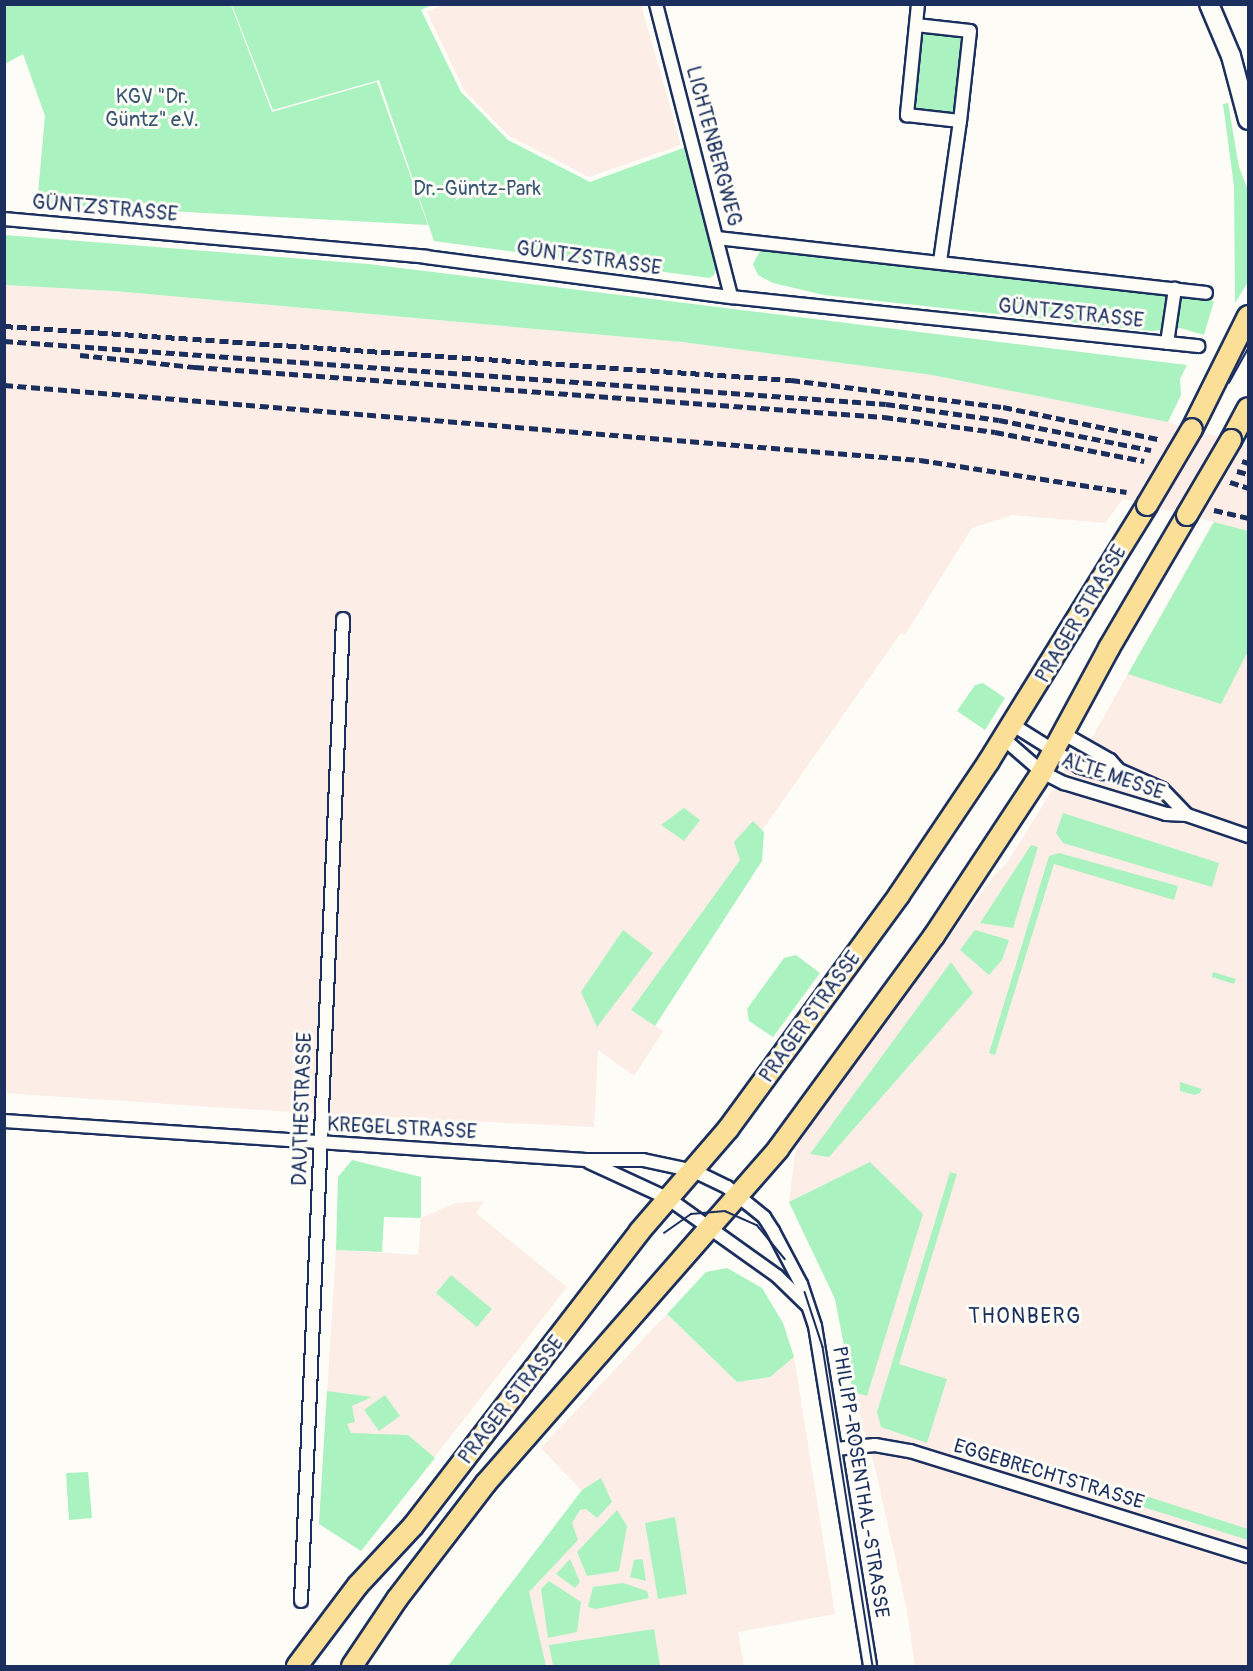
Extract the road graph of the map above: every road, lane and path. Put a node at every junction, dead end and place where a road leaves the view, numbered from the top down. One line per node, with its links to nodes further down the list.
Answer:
1 (918, 4): 4 (street)
2 (1209, 4): 5 (main road)
3 (658, 5): 8 (street, LICHTENBERGWEG)
4 (916, 25): 6 (street); 6 (street)
5 (1248, 120)
6 (960, 121): 9 (street)
7 (4, 219): 12 (street, GÜNTZSTRASSE)
8 (717, 238): 9 (street, GÜNTZSTRASSE); 12 (street, LICHTENBERGWEG)
9 (940, 262): 10 (street, GÜNTZSTRASSE)
10 (1175, 289): 11 (street, GÜNTZSTRASSE); 14 (street, GÜNTZSTRASSE)
11 (1206, 293)
12 (731, 297): 14 (street, GÜNTZSTRASSE)
13 (1248, 316): 18 (main road, PRAGER STRASSE, bridge)
14 (1167, 343): 15 (street, GÜNTZSTRASSE)
15 (1198, 346)
16 (1248, 408): 19 (main road, PRAGER STRASSE, bridge)
17 (344, 619): 26 (street, DAUTHESTRASSE)
18 (1008, 732): 20 (street, ALTE MESSE); 22 (street, ALTE MESSE); 28 (main road, PRAGER STRASSE)
19 (1064, 734): 20 (main road, PRAGER STRASSE); 21 (street, ALTE MESSE)
20 (1053, 753): 21 (street, ALTE MESSE); 22 (main road, PRAGER STRASSE)
21 (1119, 770): 23 (street, ALTE MESSE)
22 (1042, 772): 23 (street, ALTE MESSE); 30 (main road, PRAGER STRASSE)
23 (1187, 815): 24 (street, ALTE MESSE)
24 (1248, 836)
25 (4, 1120): 26 (street, KREGELSTRASSE)
26 (320, 1143): 27 (street, KREGELSTRASSE); 36 (street, DAUTHESTRASSE)
27 (586, 1160): 28 (street, KREGELSTRASSE); 31 (street)
28 (694, 1171): 29 (street, KREGELSTRASSE); 31 (main road, PRAGER STRASSE)
29 (722, 1183): 30 (street, PHILIPP-ROSENTHAL-STRASSE)
30 (739, 1194): 32 (main road, PRAGER STRASSE); 33 (street, PHILIPP-ROSENTHAL-STRASSE)
31 (669, 1199): 32 (street); 37 (main road, PRAGER STRASSE)
32 (710, 1228): 33 (street); 38 (main road, PRAGER STRASSE)
33 (808, 1306): 34 (street, PHILIPP-ROSENTHAL-STRASSE)
34 (836, 1449): 35 (street, EGGEBRECHTSTRASSE); 39 (street, PHILIPP-ROSENTHAL-STRASSE)
35 (1248, 1556)
36 (301, 1601)
37 (297, 1666)
38 (352, 1666)
39 (870, 1666)

